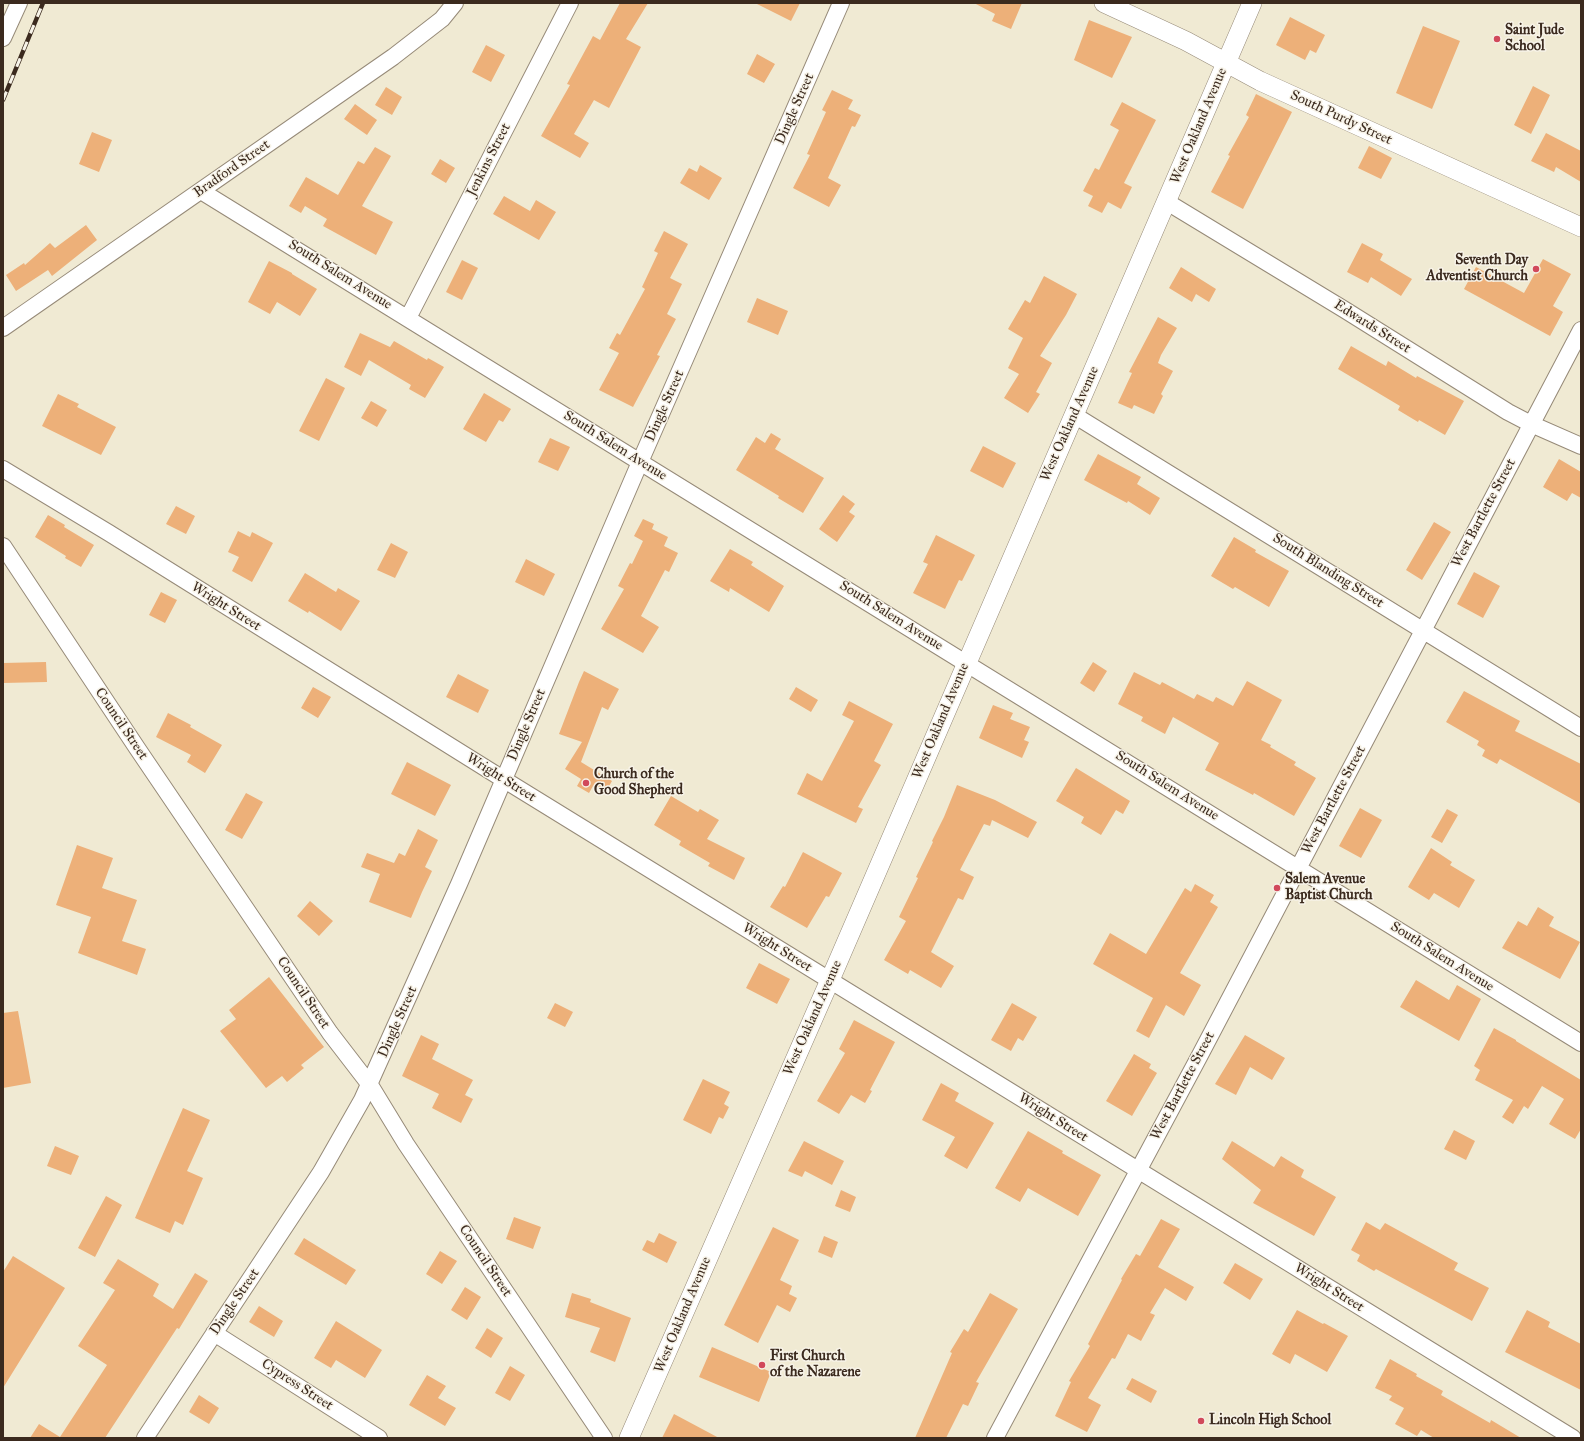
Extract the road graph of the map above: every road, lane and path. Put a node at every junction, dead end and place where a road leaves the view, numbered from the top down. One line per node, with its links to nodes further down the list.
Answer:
1 (19, 3): 7 (street)
2 (455, 3): 9 (street, Bradford Street)
3 (570, 3): 12 (street, Jenkins Street)
4 (840, 3): 18 (street, Dingle Street)
5 (1104, 3): 8 (street, South Purdy Street)
6 (1252, 3): 8 (street, West Oakland Avenue)
7 (3, 38)
8 (1227, 63): 10 (street, West Oakland Avenue); 11 (street, South Purdy Street)
9 (201, 190): 12 (street, South Salem Avenue); 13 (street, Bradford Street)
10 (1167, 202): 15 (street, West Oakland Avenue); 16 (street, Edwards Street)
11 (1581, 227)
12 (408, 318): 18 (street, South Salem Avenue)
13 (3, 328)
14 (1581, 330): 16 (street, West Bartlette Street)
15 (1074, 415): 21 (street, South Blanding Street); 22 (street, West Oakland Avenue)
16 (1531, 424): 17 (street, Edwards Street); 21 (street, West Bartlette Street)
17 (1581, 446)
18 (640, 462): 22 (street, South Salem Avenue); 24 (street, Dingle Street)
19 (3, 469): 24 (street, Wright Street)
20 (3, 546): 28 (street, Council Street)
21 (1422, 629): 23 (street, South Blanding Street); 25 (street, West Bartlette Street)
22 (966, 663): 25 (street, South Salem Avenue); 26 (street, West Oakland Avenue)
23 (1581, 728)
24 (503, 779): 26 (street, Wright Street); 28 (street, Dingle Street)
25 (1298, 867): 27 (street, South Salem Avenue); 29 (street, West Bartlette Street)
26 (830, 980): 29 (street, Wright Street); 34 (street, West Oakland Avenue)
27 (1581, 1043)
28 (370, 1085): 30 (street, Dingle Street); 33 (street, Council Street)
29 (1138, 1170): 35 (street, West Bartlette Street); 36 (street, Wright Street)
30 (214, 1332): 31 (street, Dingle Street); 32 (street, Cypress Street)
31 (144, 1438)
32 (379, 1438)
33 (604, 1438)
34 (629, 1438)
35 (995, 1438)
36 (1573, 1438)

